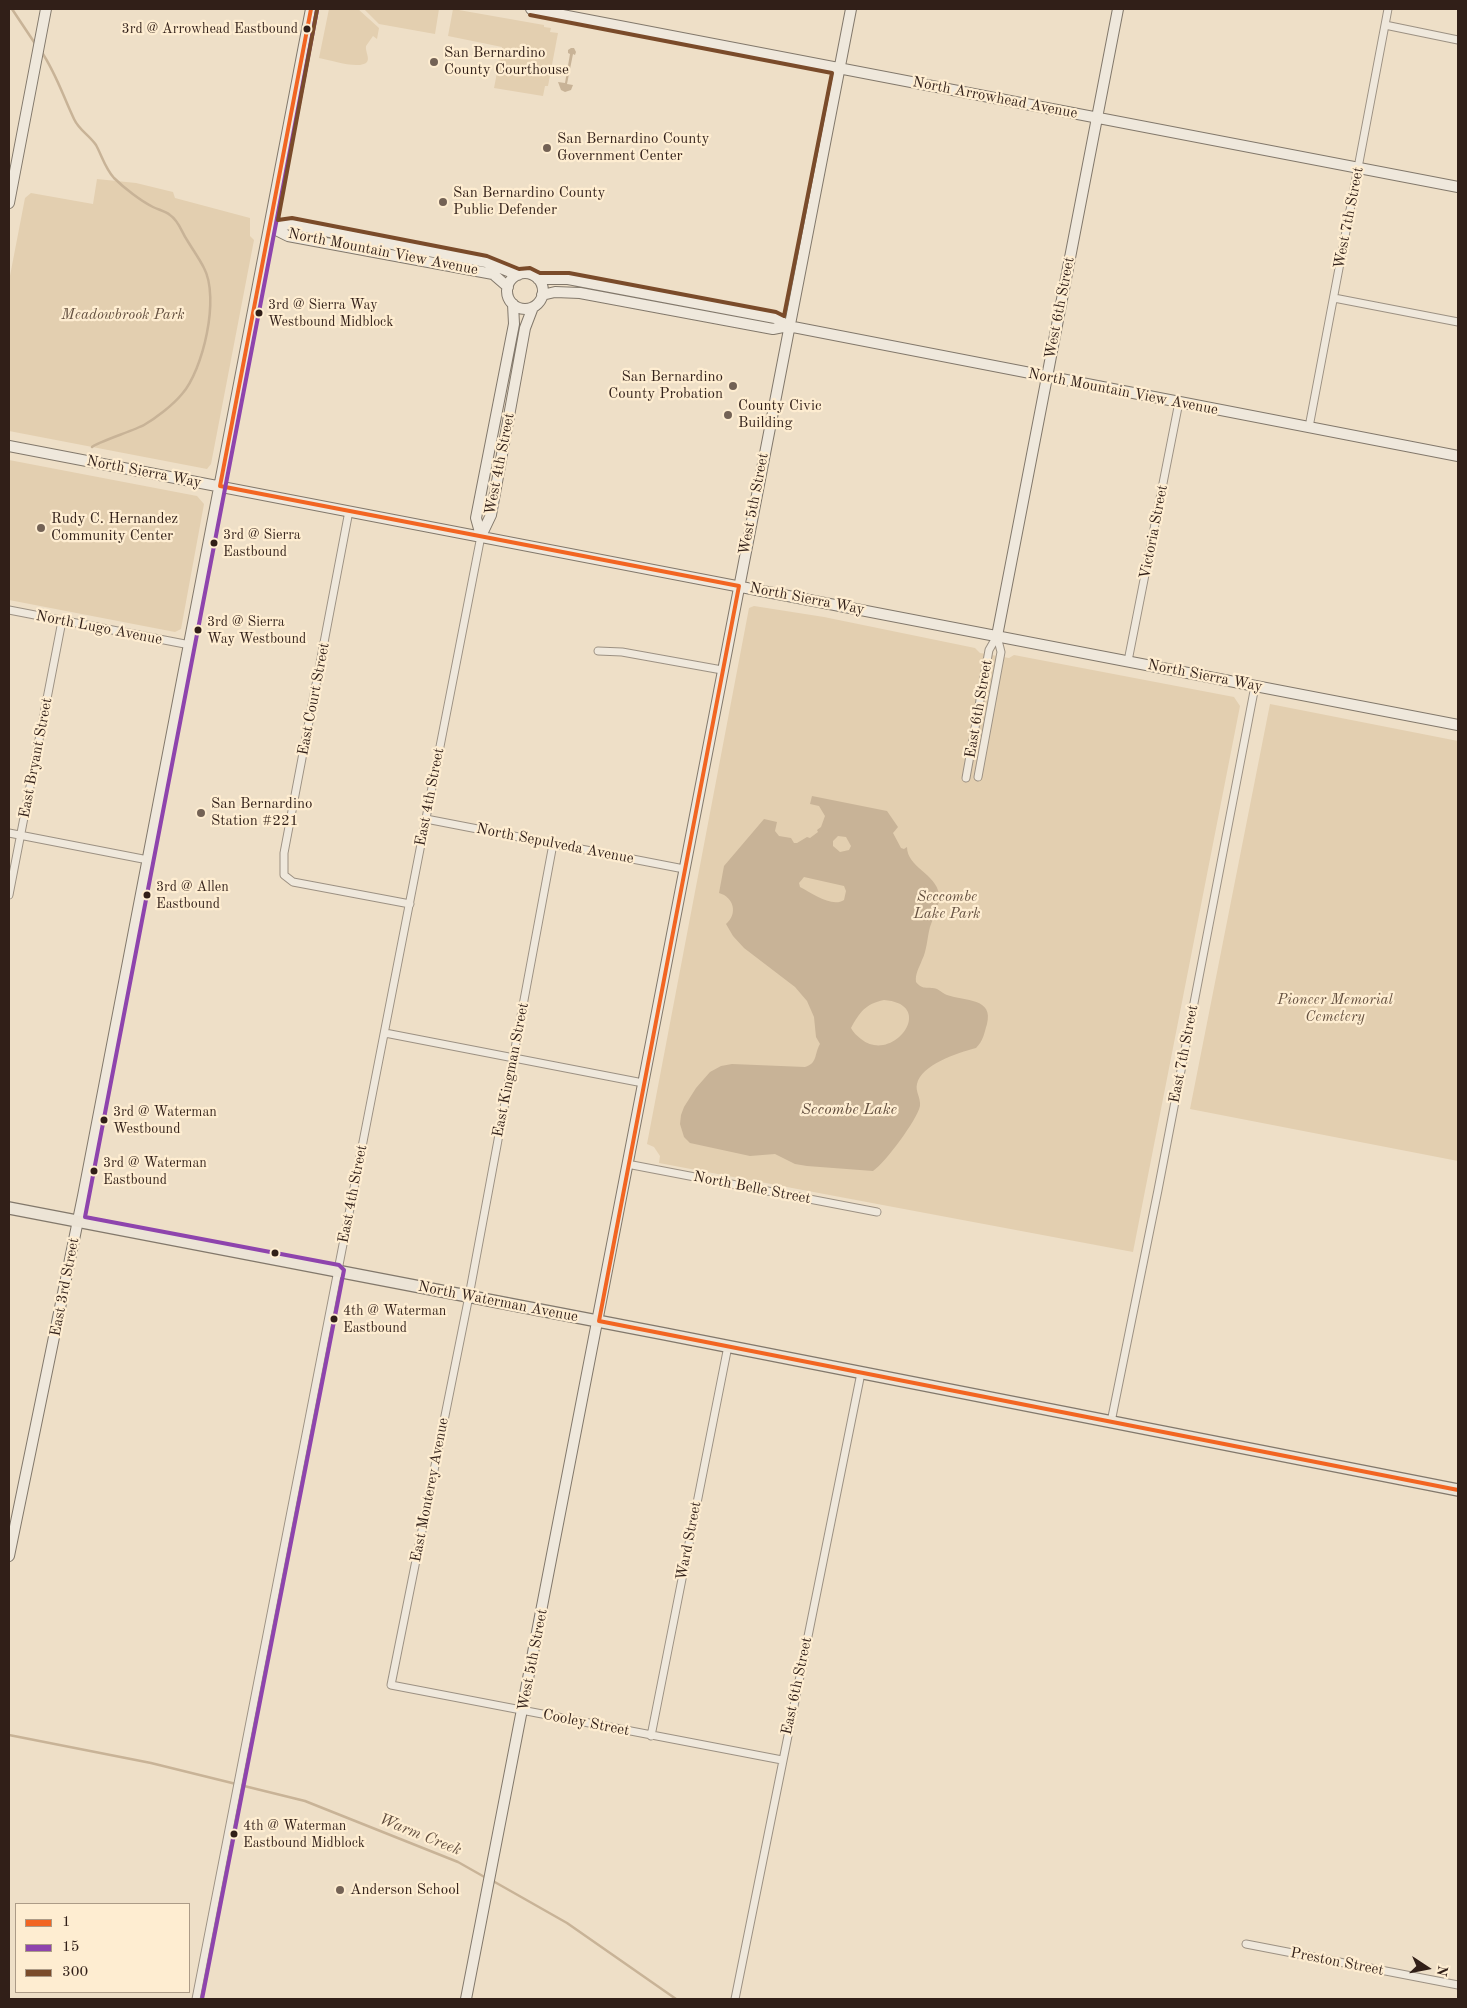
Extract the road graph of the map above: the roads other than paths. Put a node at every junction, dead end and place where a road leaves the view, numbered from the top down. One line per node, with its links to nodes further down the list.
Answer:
1 (46, 9): 13 (street)
2 (311, 9): 16 (street, East 3rd Street)
3 (531, 9): 7 (street, North Arrowhead Avenue)
4 (851, 9): 10 (street, West 5th Street)
5 (1118, 9): 11 (street, West 6th Street)
6 (1388, 9): 8 (street, West 7th Street)
7 (579, 13): 10 (street, North Arrowhead Avenue)
8 (1385, 25): 9 (street); 12 (street, West 7th Street)
9 (1458, 40)
10 (839, 68): 11 (street, North Arrowhead Avenue); 25 (street, West 5th Street)
11 (1097, 118): 12 (street, North Arrowhead Avenue); 26 (street, West 6th Street)
12 (1359, 168): 14 (street, North Arrowhead Avenue); 21 (street, West 7th Street)
13 (11, 176): 15 (street)
14 (1458, 187)
15 (9, 203)
16 (270, 227): 17 (street, North Mountain View Avenue); 19 (street, North Mountain View Avenue); 31 (street, East 3rd Street)
17 (518, 274): 18 (street); 19 (street)
18 (538, 279): 20 (street); 25 (street, North Mountain View Avenue)
19 (508, 287): 22 (street)
20 (542, 295): 23 (street); 25 (street, North Mountain View Avenue)
21 (1334, 298): 24 (street); 28 (street, West 7th Street)
22 (513, 304): 23 (street); 33 (street, West 4th Street)
23 (533, 307): 33 (street, West 4th Street)
24 (1458, 322)
25 (788, 326): 26 (street, North Mountain View Avenue); 34 (street, West 5th Street)
26 (1047, 377): 27 (street, North Mountain View Avenue); 37 (street, West 6th Street)
27 (1179, 402): 28 (street, North Mountain View Avenue); 40 (street, Victoria Street)
28 (1309, 427): 30 (street, North Mountain View Avenue)
29 (9, 446): 31 (street, North Sierra Way)
30 (1458, 456)
31 (220, 486): 32 (street, North Sierra Way); 38 (street, East 3rd Street)
32 (349, 511): 33 (street, North Sierra Way); 53 (street, East Court Street)
33 (480, 536): 34 (street, North Sierra Way); 46 (street, East 4th Street)
34 (739, 586): 37 (street, North Sierra Way); 41 (street, West 5th Street)
35 (9, 610): 36 (street, North Lugo Avenue)
36 (62, 621): 38 (street, North Lugo Avenue); 48 (street, East Bryant Street)
37 (997, 636): 40 (street, North Sierra Way); 44 (street, East 6th Street); 45 (street, East 6th Street)
38 (190, 645): 50 (street, East 3rd Street)
39 (598, 651): 41 (street)
40 (1128, 661): 42 (street, North Sierra Way)
41 (722, 670): 51 (street, West 5th Street)
42 (1255, 686): 43 (street, North Sierra Way); 66 (street, East 7th Street)
43 (1458, 725)
44 (978, 777)
45 (966, 778)
46 (426, 818): 49 (street, North Sepulveda Avenue); 53 (street, East 4th Street)
47 (9, 833): 48 (street)
48 (21, 836): 50 (street); 52 (street, East Bryant Street)
49 (554, 844): 51 (street, North Sepulveda Avenue); 55 (street, East Kingman Street)
50 (148, 860): 60 (street, East 3rd Street)
51 (684, 869): 56 (street, West 5th Street)
52 (9, 895)
53 (410, 904): 54 (street, East 4th Street)
54 (385, 1032): 55 (street); 61 (street, East 4th Street)
55 (513, 1057): 56 (street); 62 (street, East Kingman Street)
56 (643, 1083): 57 (street, West 5th Street)
57 (627, 1164): 59 (street, North Belle Street); 63 (street, West 5th Street)
58 (9, 1208): 60 (main road, North Waterman Avenue)
59 (877, 1212)
60 (78, 1222): 61 (main road, North Waterman Avenue); 68 (street, East 3rd Street)
61 (338, 1271): 62 (main road, North Waterman Avenue); 75 (street, East 4th Street)
62 (469, 1296): 63 (main road, North Waterman Avenue); 69 (street, East Monterey Avenue)
63 (599, 1321): 64 (main road, North Waterman Avenue); 70 (street, West 5th Street)
64 (728, 1346): 65 (main road, North Waterman Avenue); 71 (street, Ward Street)
65 (861, 1373): 66 (main road, North Waterman Avenue); 72 (street, East 6th Street)
66 (1111, 1422): 67 (main road, North Waterman Avenue)
67 (1458, 1490)
68 (9, 1556)
69 (391, 1685): 70 (street, Cooley Street)
70 (524, 1711): 71 (street, Cooley Street); 76 (street, West 5th Street)
71 (651, 1736): 72 (street, Cooley Street)
72 (782, 1760): 77 (street, East 6th Street)
73 (1246, 1944): 74 (street, Preston Street)
74 (1458, 1985)
75 (196, 1999)
76 (466, 1999)
77 (735, 1999)

